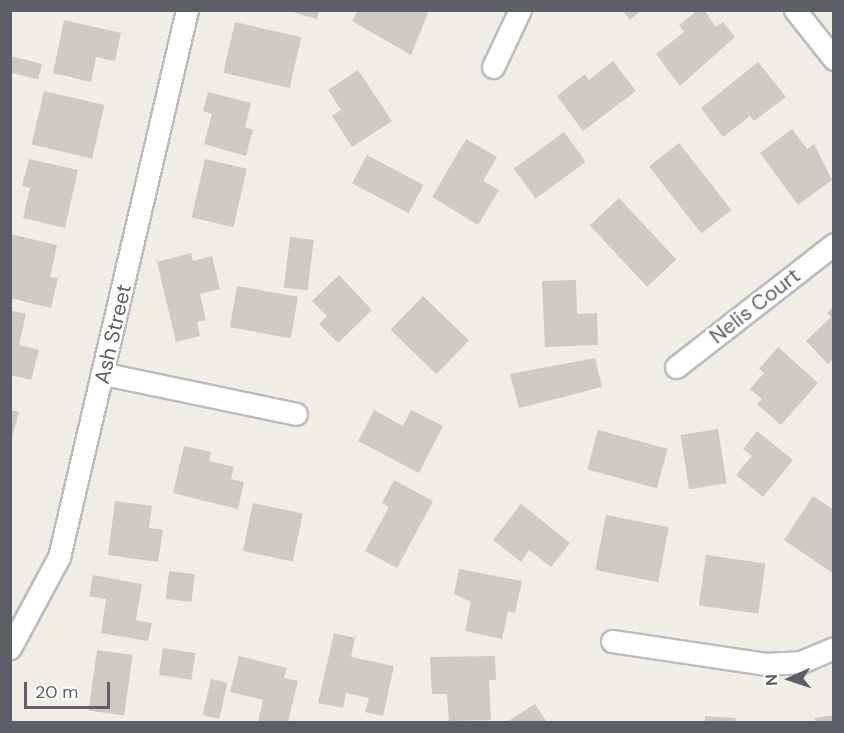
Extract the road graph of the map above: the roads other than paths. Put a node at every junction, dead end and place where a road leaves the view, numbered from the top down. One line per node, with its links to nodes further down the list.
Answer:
1 (187, 10): 8 (street, Ash Street)
2 (520, 10): 5 (street)
3 (795, 10): 4 (street)
4 (834, 59)
5 (493, 67)
6 (834, 244): 7 (street, Nelis Court)
7 (676, 367)
8 (105, 374): 9 (street); 11 (street, Ash Street)
9 (296, 414)
10 (612, 641): 12 (street)
11 (10, 648)
12 (834, 648)

